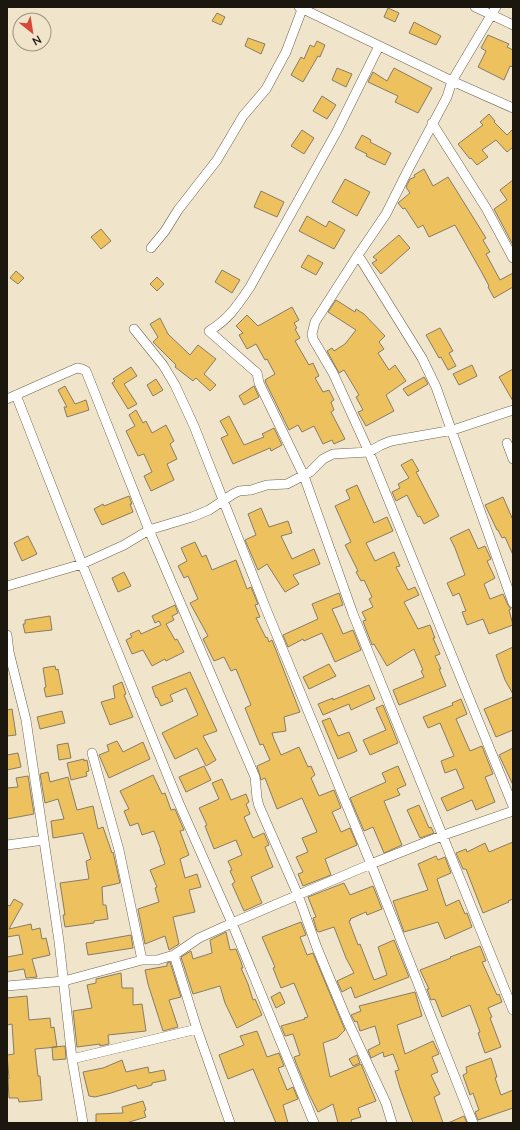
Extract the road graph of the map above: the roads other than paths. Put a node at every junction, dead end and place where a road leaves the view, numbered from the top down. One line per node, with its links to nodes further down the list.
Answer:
1 (475, 7): 3 (street)
2 (301, 8): 5 (street); 9 (street)
3 (494, 11): 4 (street); 6 (street)
4 (513, 25)
5 (379, 46): 6 (street); 20 (street)
6 (452, 81): 7 (street); 8 (street)
7 (513, 108)
8 (432, 123): 10 (street); 11 (street)
9 (151, 248)
10 (358, 254): 16 (street); 18 (street)
11 (513, 258)
12 (134, 329): 21 (street)
13 (16, 395): 14 (street); 22 (street); 23 (street)
14 (7, 399)
15 (513, 410): 16 (street)
16 (453, 430): 18 (street); 25 (street)
17 (508, 443): 19 (street)
18 (369, 452): 20 (street); 28 (street)
19 (513, 459)
20 (304, 476): 21 (street); 30 (street)
21 (222, 501): 22 (street); 33 (street)
22 (149, 530): 23 (street); 34 (street)
23 (82, 564): 24 (street); 35 (street)
24 (7, 586)
25 (513, 603)
26 (7, 635): 31 (street)
27 (92, 753): 37 (street)
28 (513, 806)
29 (513, 811): 30 (street)
30 (444, 836): 33 (street); 40 (street)
31 (44, 840): 32 (street); 38 (street)
32 (7, 845)
33 (371, 864): 34 (street); 47 (street)
34 (298, 895): 35 (street); 46 (street)
35 (232, 923): 36 (street); 45 (street)
36 (174, 955): 37 (street); 41 (street)
37 (142, 960): 38 (street)
38 (64, 981): 39 (street); 42 (street)
39 (7, 986)
40 (513, 1010)
41 (197, 1029): 42 (street); 44 (street)
42 (72, 1059): 43 (street)
43 (83, 1123)
44 (230, 1123)
45 (314, 1123)
46 (392, 1123)
47 (473, 1123)

